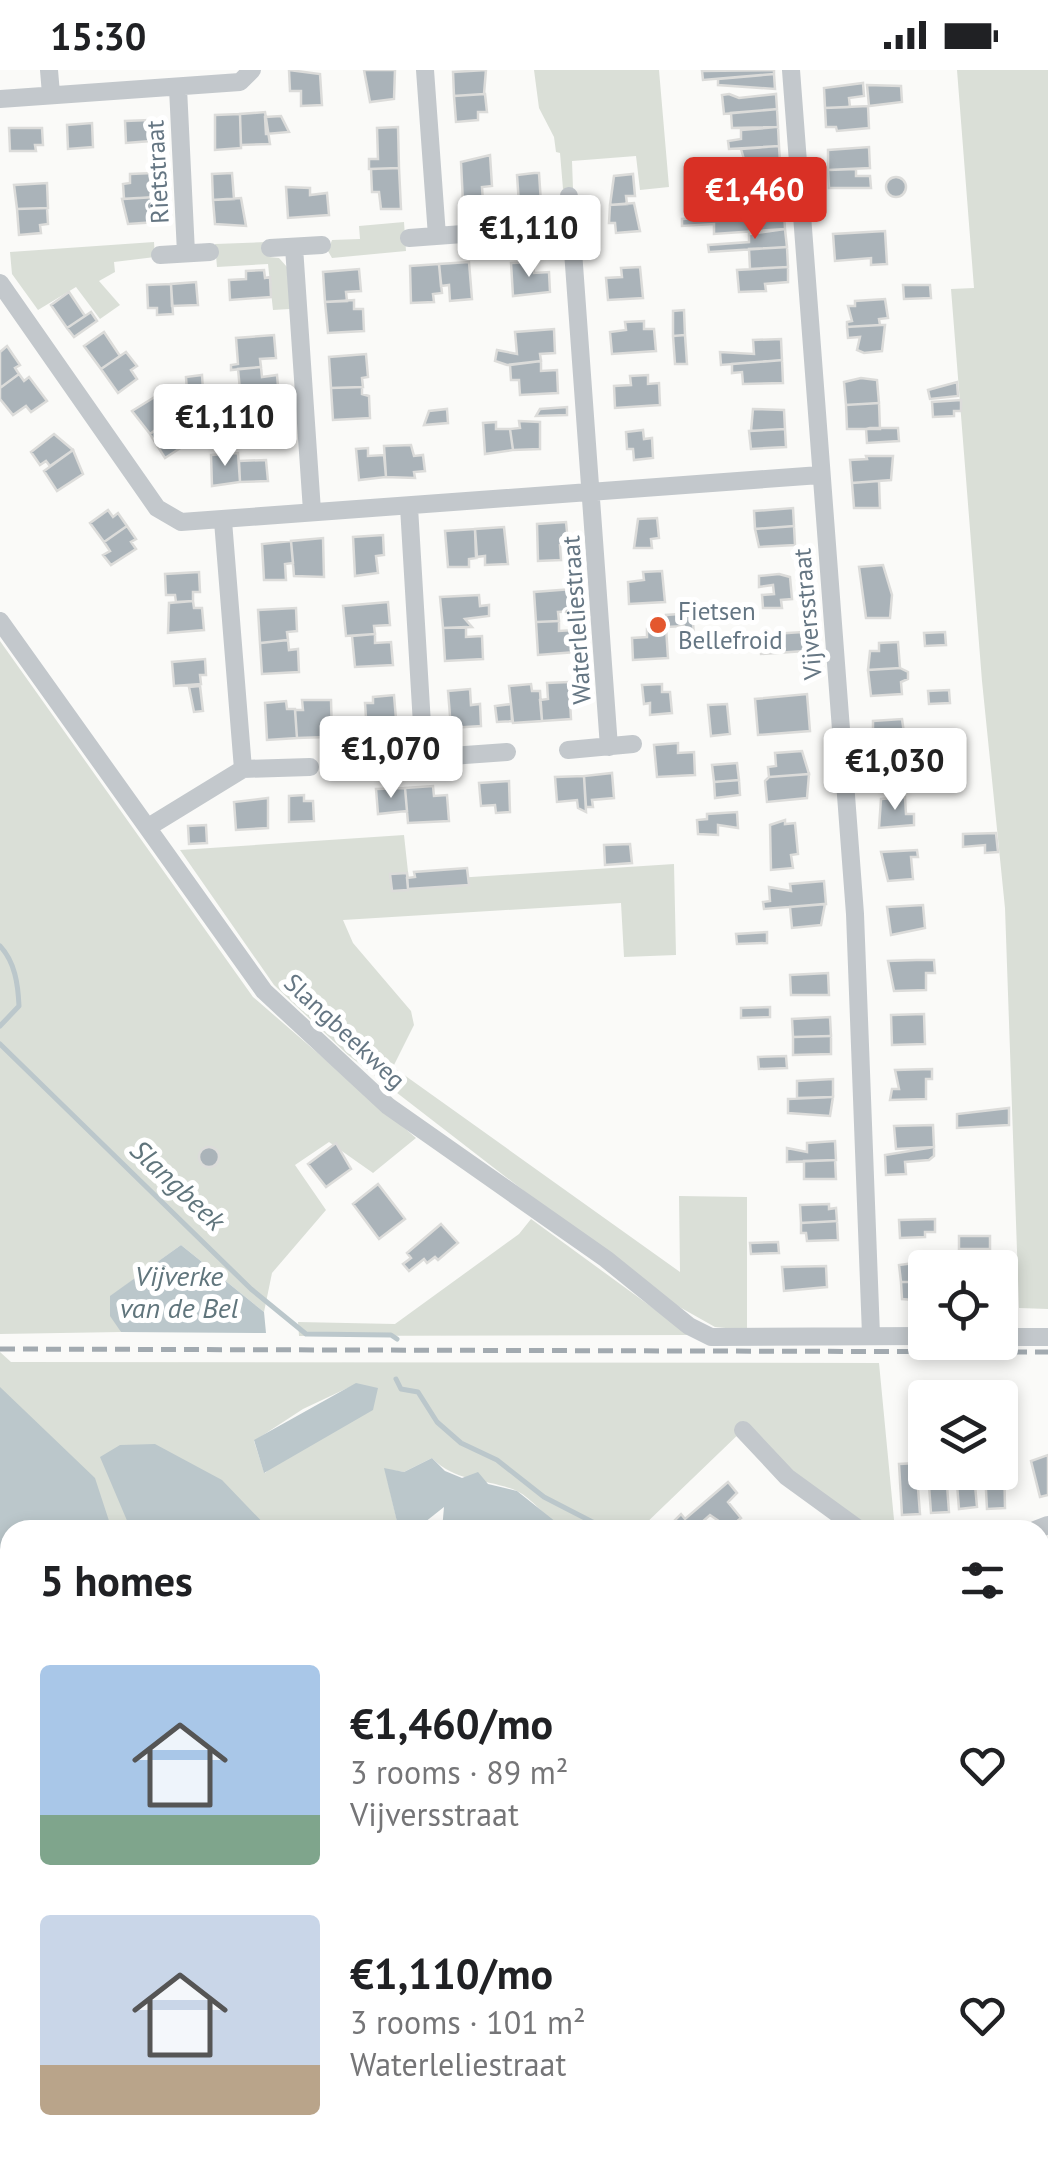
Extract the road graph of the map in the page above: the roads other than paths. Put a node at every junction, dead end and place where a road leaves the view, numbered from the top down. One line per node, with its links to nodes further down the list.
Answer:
1 (49, 70): 6 (street)
2 (252, 70): 5 (street, Rietstraat)
3 (426, 70): 12 (street)
4 (791, 70): 21 (street, Vijversstraat)
5 (178, 88): 6 (street, Rietstraat); 18 (street, Rietstraat)
6 (51, 94): 7 (street, Rietstraat)
7 (0, 99)
8 (569, 196): 9 (street, Waterleliestraat)
9 (572, 228): 10 (street); 22 (street, Waterleliestraat)
10 (549, 230)
11 (462, 234): 12 (street)
12 (437, 236): 13 (street)
13 (409, 238)
14 (322, 244): 15 (street)
15 (294, 247): 16 (street); 24 (street)
16 (270, 248)
17 (210, 252): 18 (street, Rietstraat)
18 (186, 253): 19 (street, Rietstraat)
19 (160, 254)
20 (0, 283): 25 (street)
21 (820, 475): 22 (street); 36 (street, Vijversstraat)
22 (593, 491): 23 (street); 28 (street, Waterleliestraat)
23 (409, 507): 24 (street); 31 (street)
24 (312, 511): 25 (street)
25 (223, 522): 33 (street)
26 (0, 621): 35 (street, Slangbeekweg)
27 (632, 744): 28 (street)
28 (608, 746): 29 (street)
29 (568, 750)
30 (506, 752): 31 (street)
31 (424, 758): 32 (street)
32 (395, 760)
33 (243, 768): 34 (street); 35 (street)
34 (310, 768)
35 (150, 826): 36 (street, Slangbeekweg)
36 (871, 1335): 37 (street)
37 (908, 1336)
38 (1018, 1337): 39 (street)
39 (1048, 1337)
40 (743, 1430): 41 (street)
41 (846, 1520)

